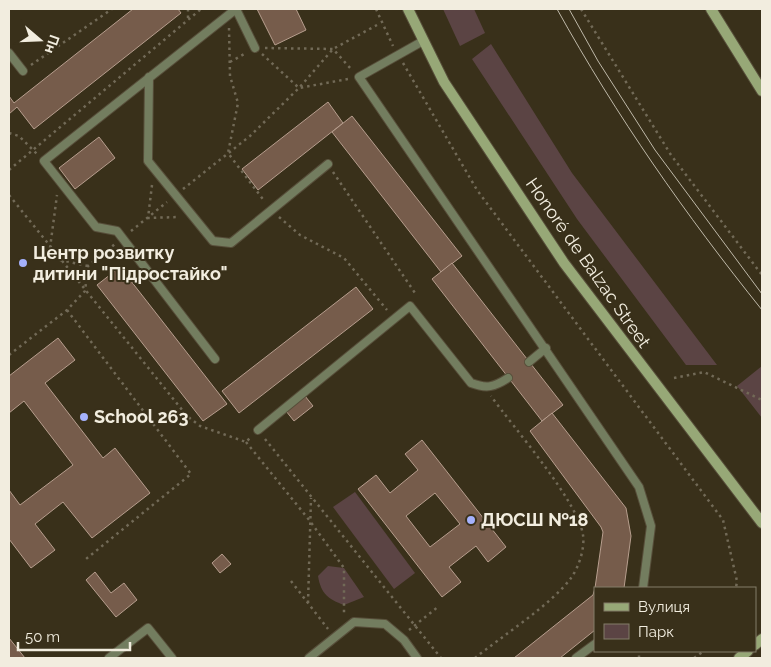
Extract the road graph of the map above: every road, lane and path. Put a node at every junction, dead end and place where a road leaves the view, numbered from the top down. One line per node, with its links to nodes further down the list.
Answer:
1 (112, 9): 17 (path)
2 (186, 9): 9 (path)
3 (201, 9): 9 (path)
4 (376, 9): 15 (path)
5 (408, 9): 11 (street, Honoré de Balzac Street)
6 (581, 9): 39 (path)
7 (711, 9): 21 (street)
8 (234, 10): 12 (lane); 16 (path); 18 (lane)
9 (188, 18): 23 (path)
10 (377, 25): 13 (path)
11 (422, 41): 15 (lane); 56 (street, Honoré de Balzac Street)
12 (255, 48): 13 (path); 16 (path); 20 (path)
13 (333, 49): 19 (path); 20 (path)
14 (9, 53): 17 (lane)
15 (398, 54): 19 (lane); 60 (path)
16 (230, 62): 24 (path)
17 (23, 71)
18 (149, 77): 25 (lane); 27 (lane)
19 (359, 77): 20 (path); 44 (lane)
20 (299, 88): 24 (path)
21 (762, 91)
22 (9, 133): 23 (path)
23 (32, 149): 25 (path); 28 (path)
24 (228, 153): 31 (path); 32 (path)
25 (44, 161): 29 (lane)
26 (328, 164): 32 (lane); 41 (path)
27 (154, 168): 31 (lane); 34 (path)
28 (9, 170)
29 (64, 186): 35 (lane); 36 (path)
30 (9, 195): 36 (path)
31 (176, 195): 33 (lane); 34 (path)
32 (271, 210): 33 (lane); 43 (path)
33 (193, 217): 34 (path)
34 (148, 218): 35 (path)
35 (123, 238): 38 (path); 46 (lane)
36 (50, 248): 37 (path)
37 (59, 260): 38 (path); 40 (path)
38 (88, 266): 40 (path)
39 (762, 275)
40 (85, 291): 42 (path); 53 (path)
41 (410, 306): 43 (lane); 50 (lane)
42 (67, 310): 45 (path); 57 (path)
43 (394, 319): 52 (lane)
44 (546, 348): 47 (lane); 59 (lane)
45 (9, 355)
46 (215, 359)
47 (529, 362)
48 (508, 378): 50 (lane)
49 (674, 378): 51 (path)
50 (486, 387): 73 (path)
51 (762, 400)
52 (258, 430): 53 (path); 54 (path)
53 (246, 442): 55 (path)
54 (311, 496): 55 (path); 63 (path)
55 (310, 521): 61 (path); 64 (path)
56 (762, 523)
57 (86, 559)
58 (290, 581): 61 (path)
59 (643, 587)
60 (736, 587)
61 (308, 603): 66 (path)
62 (439, 606): 63 (path)
63 (414, 626): 65 (path); 72 (path)
64 (345, 630): 65 (lane); 66 (lane)
65 (399, 636): 71 (lane)
66 (335, 638): 70 (lane)
67 (594, 645): 74 (lane)
68 (109, 658): 69 (lane)
69 (172, 658)
70 (309, 658)
71 (417, 658)
72 (441, 658)
73 (475, 658)
74 (576, 658)

